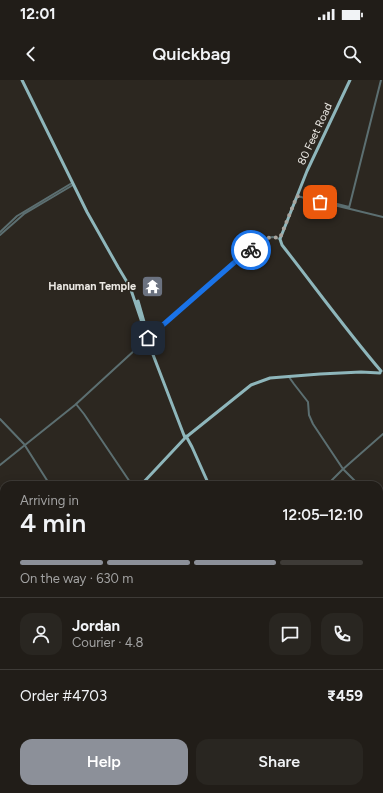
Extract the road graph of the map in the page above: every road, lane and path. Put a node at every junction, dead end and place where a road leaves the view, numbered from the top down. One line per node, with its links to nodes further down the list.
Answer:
1 (22, 80): 4 (main road)
2 (350, 80): 5 (main road, 80 Feet Road)
3 (381, 80): 6 (street)
4 (73, 184): 8 (street); 10 (main road)
5 (297, 196): 6 (street); 9 (main road, 80 Feet Road)
6 (349, 208): 7 (street)
7 (383, 216)
8 (0, 233)
9 (280, 238): 10 (street); 11 (main road)
10 (148, 339): 13 (street); 16 (main road)
11 (382, 372): 12 (main road)
12 (289, 376): 16 (main road); 19 (street)
13 (76, 404): 17 (street); 21 (street)
14 (0, 419): 17 (street)
15 (383, 434): 19 (street)
16 (186, 438): 22 (main road); 23 (main road)
17 (24, 444): 18 (street); 20 (street)
18 (0, 465)
19 (343, 469): 24 (street); 25 (street)
20 (47, 481)
21 (129, 481)
22 (145, 481)
23 (207, 481)
24 (331, 481)
25 (355, 481)

